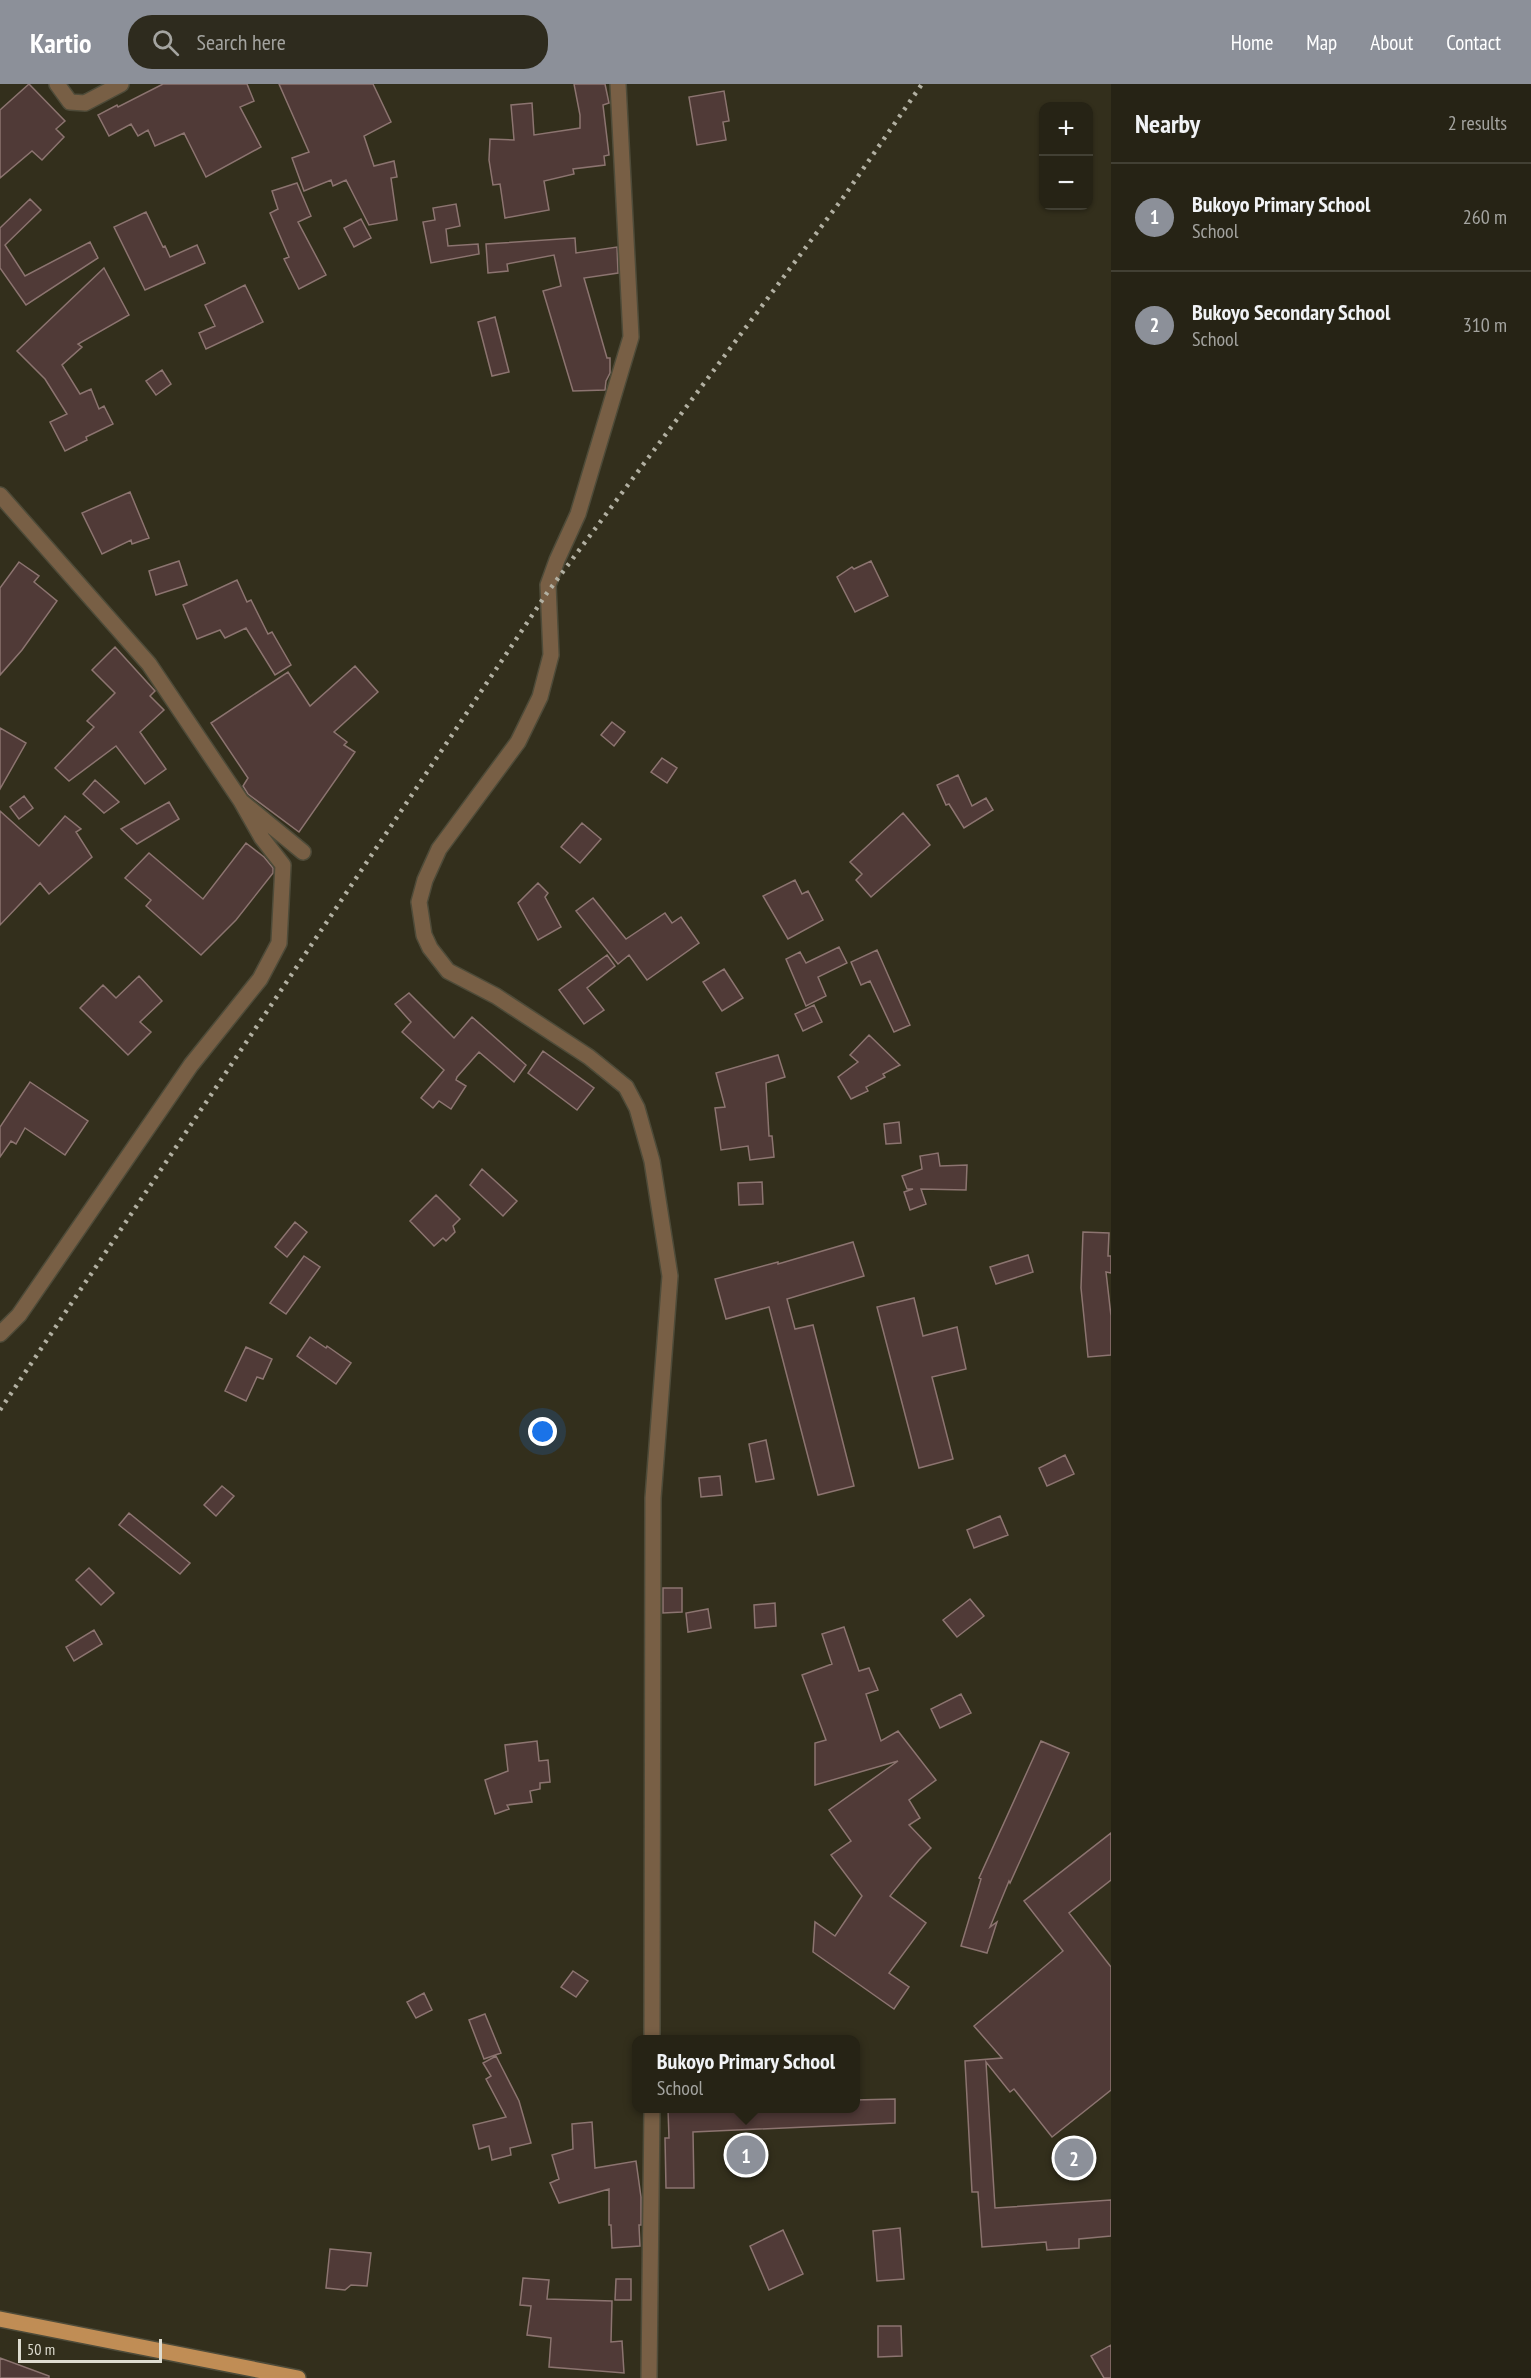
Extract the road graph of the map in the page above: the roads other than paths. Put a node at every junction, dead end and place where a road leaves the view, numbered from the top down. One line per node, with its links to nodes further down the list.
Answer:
1 (57, 84): 2 (street)
2 (121, 84)
3 (618, 84): 8 (street)
4 (0, 495): 5 (street)
5 (241, 801): 6 (street); 7 (street)
6 (303, 852)
7 (0, 1334)
8 (652, 2035)
9 (652, 2113): 12 (street)
10 (0, 2319): 11 (main road)
11 (298, 2378)
12 (650, 2378)

